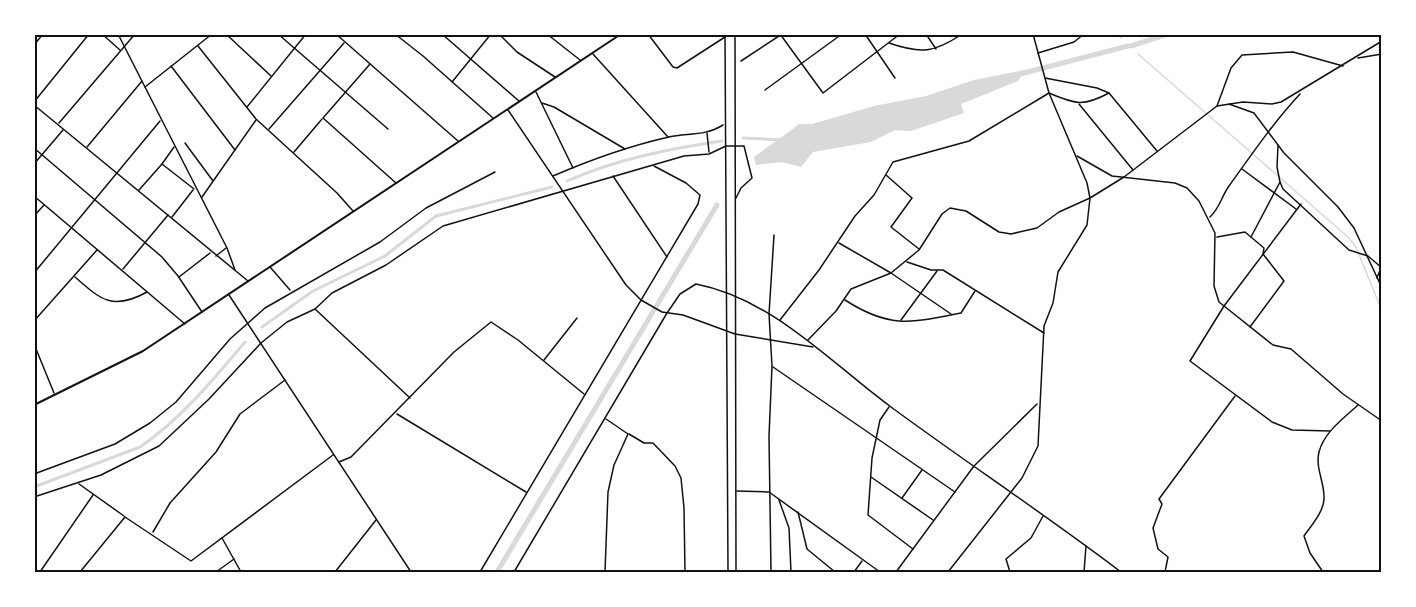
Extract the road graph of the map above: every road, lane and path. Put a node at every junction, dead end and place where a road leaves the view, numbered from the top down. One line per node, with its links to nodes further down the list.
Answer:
1 (43, 34): 31 (street)
2 (89, 34): 64 (street)
3 (102, 34): 36 (street)
4 (118, 34): 33 (street)
5 (135, 34): 33 (street)
6 (226, 34): 50 (street)
7 (278, 34): 34 (street)
8 (306, 34): 34 (street)
9 (336, 34): 29 (street)
10 (395, 34): 55 (street)
11 (442, 34): 42 (street)
12 (492, 34): 42 (street)
13 (499, 34): 51 (street)
14 (547, 34): 43 (street)
15 (621, 34): 38 (highway)
16 (648, 34): 27 (street)
17 (735, 34): 117 (street)
18 (842, 34): 46 (street)
19 (865, 34): 37 (street)
20 (900, 34): 30 (street)
21 (926, 34): 35 (street)
22 (962, 34): 35 (street)
23 (1033, 34): 39 (street)
24 (1084, 34): 39 (street)
25 (210, 35): 32 (street)
26 (781, 35): 44 (street); 46 (street)
27 (725, 36): 159 (street)
28 (1382, 41): 41 (street)
29 (345, 42): 45 (street); 49 (street)
30 (888, 43): 35 (street); 37 (street)
31 (34, 45)
32 (198, 46): 47 (street); 69 (street)
33 (124, 47): 36 (street); 54 (street)
34 (295, 49): 49 (street); 50 (street)
35 (937, 50)
36 (121, 51): 75 (street)
37 (877, 52): 46 (street); 52 (street)
38 (593, 53): 43 (highway); 82 (street)
39 (1038, 53): 53 (street)
40 (1382, 54): 41 (street)
41 (1357, 58): 48 (street)
42 (471, 59): 55 (street); 63 (street)
43 (581, 61): 51 (highway)
44 (741, 61)
45 (370, 64): 60 (street); 83 (street)
46 (801, 65): 57 (street)
47 (171, 66): 56 (street); 89 (street)
48 (1344, 66): 59 (street); 68 (street)
49 (319, 72): 60 (street); 80 (street)
50 (272, 76): 69 (street)
51 (556, 78): 58 (highway)
52 (895, 78)
53 (1044, 78): 61 (street); 62 (street)
54 (142, 81): 56 (street); 88 (street)
55 (452, 82): 73 (street)
56 (145, 87): 74 (street)
57 (765, 90)
58 (536, 91): 63 (highway); 65 (street)
59 (1302, 91): 67 (street); 79 (street)
60 (345, 93): 71 (street); 78 (street)
61 (1049, 93): 66 (street); 95 (street); 104 (street)
62 (1109, 93): 66 (street); 91 (street)
63 (520, 102): 70 (highway)
64 (34, 103): 75 (street)
65 (542, 103): 90 (street); 99 (street)
66 (1079, 103): 101 (street)
67 (1225, 104): 68 (street); 79 (street)
68 (1217, 106): 91 (street)
69 (246, 108): 72 (street)
70 (508, 109): 73 (highway); 106 (street)
71 (323, 118): 92 (street); 110 (street)
72 (256, 119): 80 (street); 89 (street)
73 (494, 119): 83 (highway)
74 (161, 120): 86 (street); 102 (street)
75 (58, 124): 77 (street)
76 (723, 125): 81 (street)
77 (63, 129): 88 (street); 94 (street)
78 (388, 129)
79 (1268, 129): 84 (street); 100 (street)
80 (268, 130): 92 (street)
81 (706, 132): 82 (street); 93 (street)
82 (668, 137): 90 (street)
83 (459, 142): 110 (highway)
84 (1277, 142): 109 (street); 140 (street)
85 (185, 143): 108 (street)
86 (175, 147): 97 (street); 111 (street)
87 (34, 148): 94 (street)
88 (86, 148): 102 (street)
89 (235, 150): 108 (street)
90 (626, 150): 99 (street)
91 (1157, 151): 101 (street)
92 (294, 153): 123 (street)
93 (709, 154): 98 (street); 117 (street)
94 (42, 155): 96 (street); 119 (street)
95 (1076, 155): 107 (street); 118 (street)
96 (34, 164)
97 (162, 164): 111 (street); 112 (street)
98 (653, 165): 105 (street); 141 (street)
99 (573, 168): 106 (street)
100 (1242, 168): 113 (street); 127 (street)
101 (1133, 170): 107 (street)
102 (116, 171): 112 (street); 119 (street)
103 (495, 172): 156 (street)
104 (885, 174): 133 (street); 136 (street)
105 (613, 176): 114 (street); 141 (street)
106 (552, 177): 114 (street)
107 (1124, 177): 118 (street); 127 (street)
108 (213, 181): 116 (street)
109 (1280, 182): 113 (street); 121 (street)
110 (396, 184): 123 (highway)
111 (194, 188): 116 (street); 126 (street)
112 (139, 190): 124 (street)
113 (1275, 191): 122 (street); 131 (street)
114 (562, 192): 163 (street); 165 (street)
115 (34, 196): 120 (street)
116 (201, 198): 134 (street)
117 (736, 198): 161 (street)
118 (1090, 198): 136 (street); 178 (street)
119 (95, 200): 128 (street); 132 (street)
120 (44, 204): 125 (street); 128 (street)
121 (1301, 204): 122 (street); 140 (street)
122 (1296, 210): 138 (street)
123 (354, 212): 143 (highway)
124 (168, 214): 126 (street); 132 (street)
125 (34, 216)
126 (171, 217): 137 (street)
127 (1209, 218): 130 (street)
128 (72, 227): 135 (street); 148 (street)
129 (774, 235): 168 (street)
130 (1216, 237): 131 (street); 164 (street)
131 (1251, 237): 138 (street)
132 (146, 242): 145 (street); 151 (street)
133 (838, 242): 149 (street); 172 (street)
134 (227, 248): 139 (street); 147 (street)
135 (98, 249): 145 (street); 150 (street)
136 (919, 250): 142 (street)
137 (211, 252): 139 (street); 151 (street)
138 (1263, 254): 164 (street); 176 (street)
139 (216, 256): 147 (street)
140 (1368, 256): 144 (street); 152 (street)
141 (667, 257): 163 (street)
142 (906, 262): 146 (street); 149 (street)
143 (270, 267): 153 (highway); 156 (street)
144 (1381, 267): 152 (street)
145 (123, 269): 155 (street)
146 (938, 270): 157 (street); 160 (street)
147 (236, 271): 153 (street)
148 (34, 273)
149 (891, 273): 160 (street); 162 (street)
150 (74, 276): 155 (street); 171 (street)
151 (179, 277): 166 (street)
152 (1377, 278): 154 (street)
153 (248, 281): 158 (highway)
154 (1382, 288)
155 (147, 291): 175 (street)
156 (291, 291): 174 (street)
157 (976, 291): 169 (street); 178 (street)
158 (229, 294): 166 (highway); 174 (street)
159 (728, 294): 161 (street); 167 (street); 177 (street)
160 (921, 294): 169 (street); 173 (street)
161 (735, 296): 168 (street); 179 (street)
162 (844, 299): 173 (street); 181 (street)
163 (641, 300): 167 (street); 188 (street)
164 (1224, 306): 176 (street); 189 (street)
165 (315, 309): 182 (street); 191 (street)
166 (202, 312): 175 (highway)
167 (667, 313): 177 (street); 197 (street)
168 (769, 314): 172 (street); 180 (street)
169 (952, 315): 173 (street)
170 (577, 318): 185 (street)
171 (34, 321)
172 (779, 321): 181 (street)
173 (901, 321)
174 (247, 322): 182 (street); 206 (street)
175 (185, 324): 190 (highway)
176 (1250, 327): 193 (street)
177 (728, 332): 179 (street); 239 (street)
178 (1044, 333): 192 (street)
179 (735, 334): 180 (street); 209 (street)
180 (771, 341): 184 (street); 186 (street)
181 (807, 341): 184 (street)
182 (261, 343): 187 (street); 208 (street)
183 (34, 344): 190 (street)
184 (816, 348): 195 (street)
185 (543, 360): 188 (street); 191 (street)
186 (772, 366): 201 (street); 212 (street)
187 (285, 380): 202 (street); 223 (street)
188 (584, 394): 211 (street)
189 (1235, 395): 199 (street); 251 (street)
190 (55, 396): 194 (highway)
191 (410, 399): 196 (street)
192 (1038, 403): 204 (street); 210 (street)
193 (1359, 404): 198 (street); 199 (street)
194 (34, 405)
195 (890, 406): 201 (street); 204 (street)
196 (396, 413): 203 (street); 211 (street)
197 (606, 418): 200 (street); 236 (street)
198 (1382, 421)
199 (1330, 431): 252 (street)
200 (628, 434): 237 (street); 238 (street)
201 (877, 437): 205 (street); 207 (street)
202 (334, 455): 203 (street); 224 (street)
203 (338, 462): 221 (street)
204 (975, 466): 210 (street); 213 (street)
205 (922, 469): 213 (street); 217 (street)
206 (34, 474)
207 (871, 477): 217 (street); 226 (street)
208 (78, 484): 214 (street); 215 (street)
209 (736, 491): 212 (street); 240 (street)
210 (1010, 491): 219 (street); 247 (street)
211 (526, 492): 235 (street)
212 (769, 492): 216 (street); 241 (street)
213 (956, 492): 222 (street)
214 (93, 495): 220 (street); 229 (street)
215 (34, 497)
216 (779, 499): 218 (street); 242 (street)
217 (902, 499): 222 (street)
218 (798, 512): 228 (street); 243 (street)
219 (1044, 515): 225 (street); 248 (street)
220 (126, 517): 223 (street); 230 (street)
221 (376, 520): 233 (street); 234 (street)
222 (933, 521): 226 (street)
223 (152, 533): 224 (street)
224 (222, 538): 227 (street)
225 (1086, 545): 249 (street); 250 (street)
226 (913, 549): 246 (street)
227 (234, 559): 231 (street); 232 (street)
228 (863, 560): 244 (street); 245 (street)
229 (40, 573)
230 (80, 573)
231 (216, 573)
232 (241, 573)
233 (335, 573)
234 (411, 573)
235 (480, 573)
236 (514, 573)
237 (605, 573)
238 (685, 573)
239 (728, 573)
240 (736, 573)
241 (771, 573)
242 (791, 573)
243 (835, 573)
244 (854, 573)
245 (880, 573)
246 (896, 573)
247 (948, 573)
248 (1010, 573)
249 (1084, 573)
250 (1121, 573)
251 (1165, 573)
252 (1323, 573)

